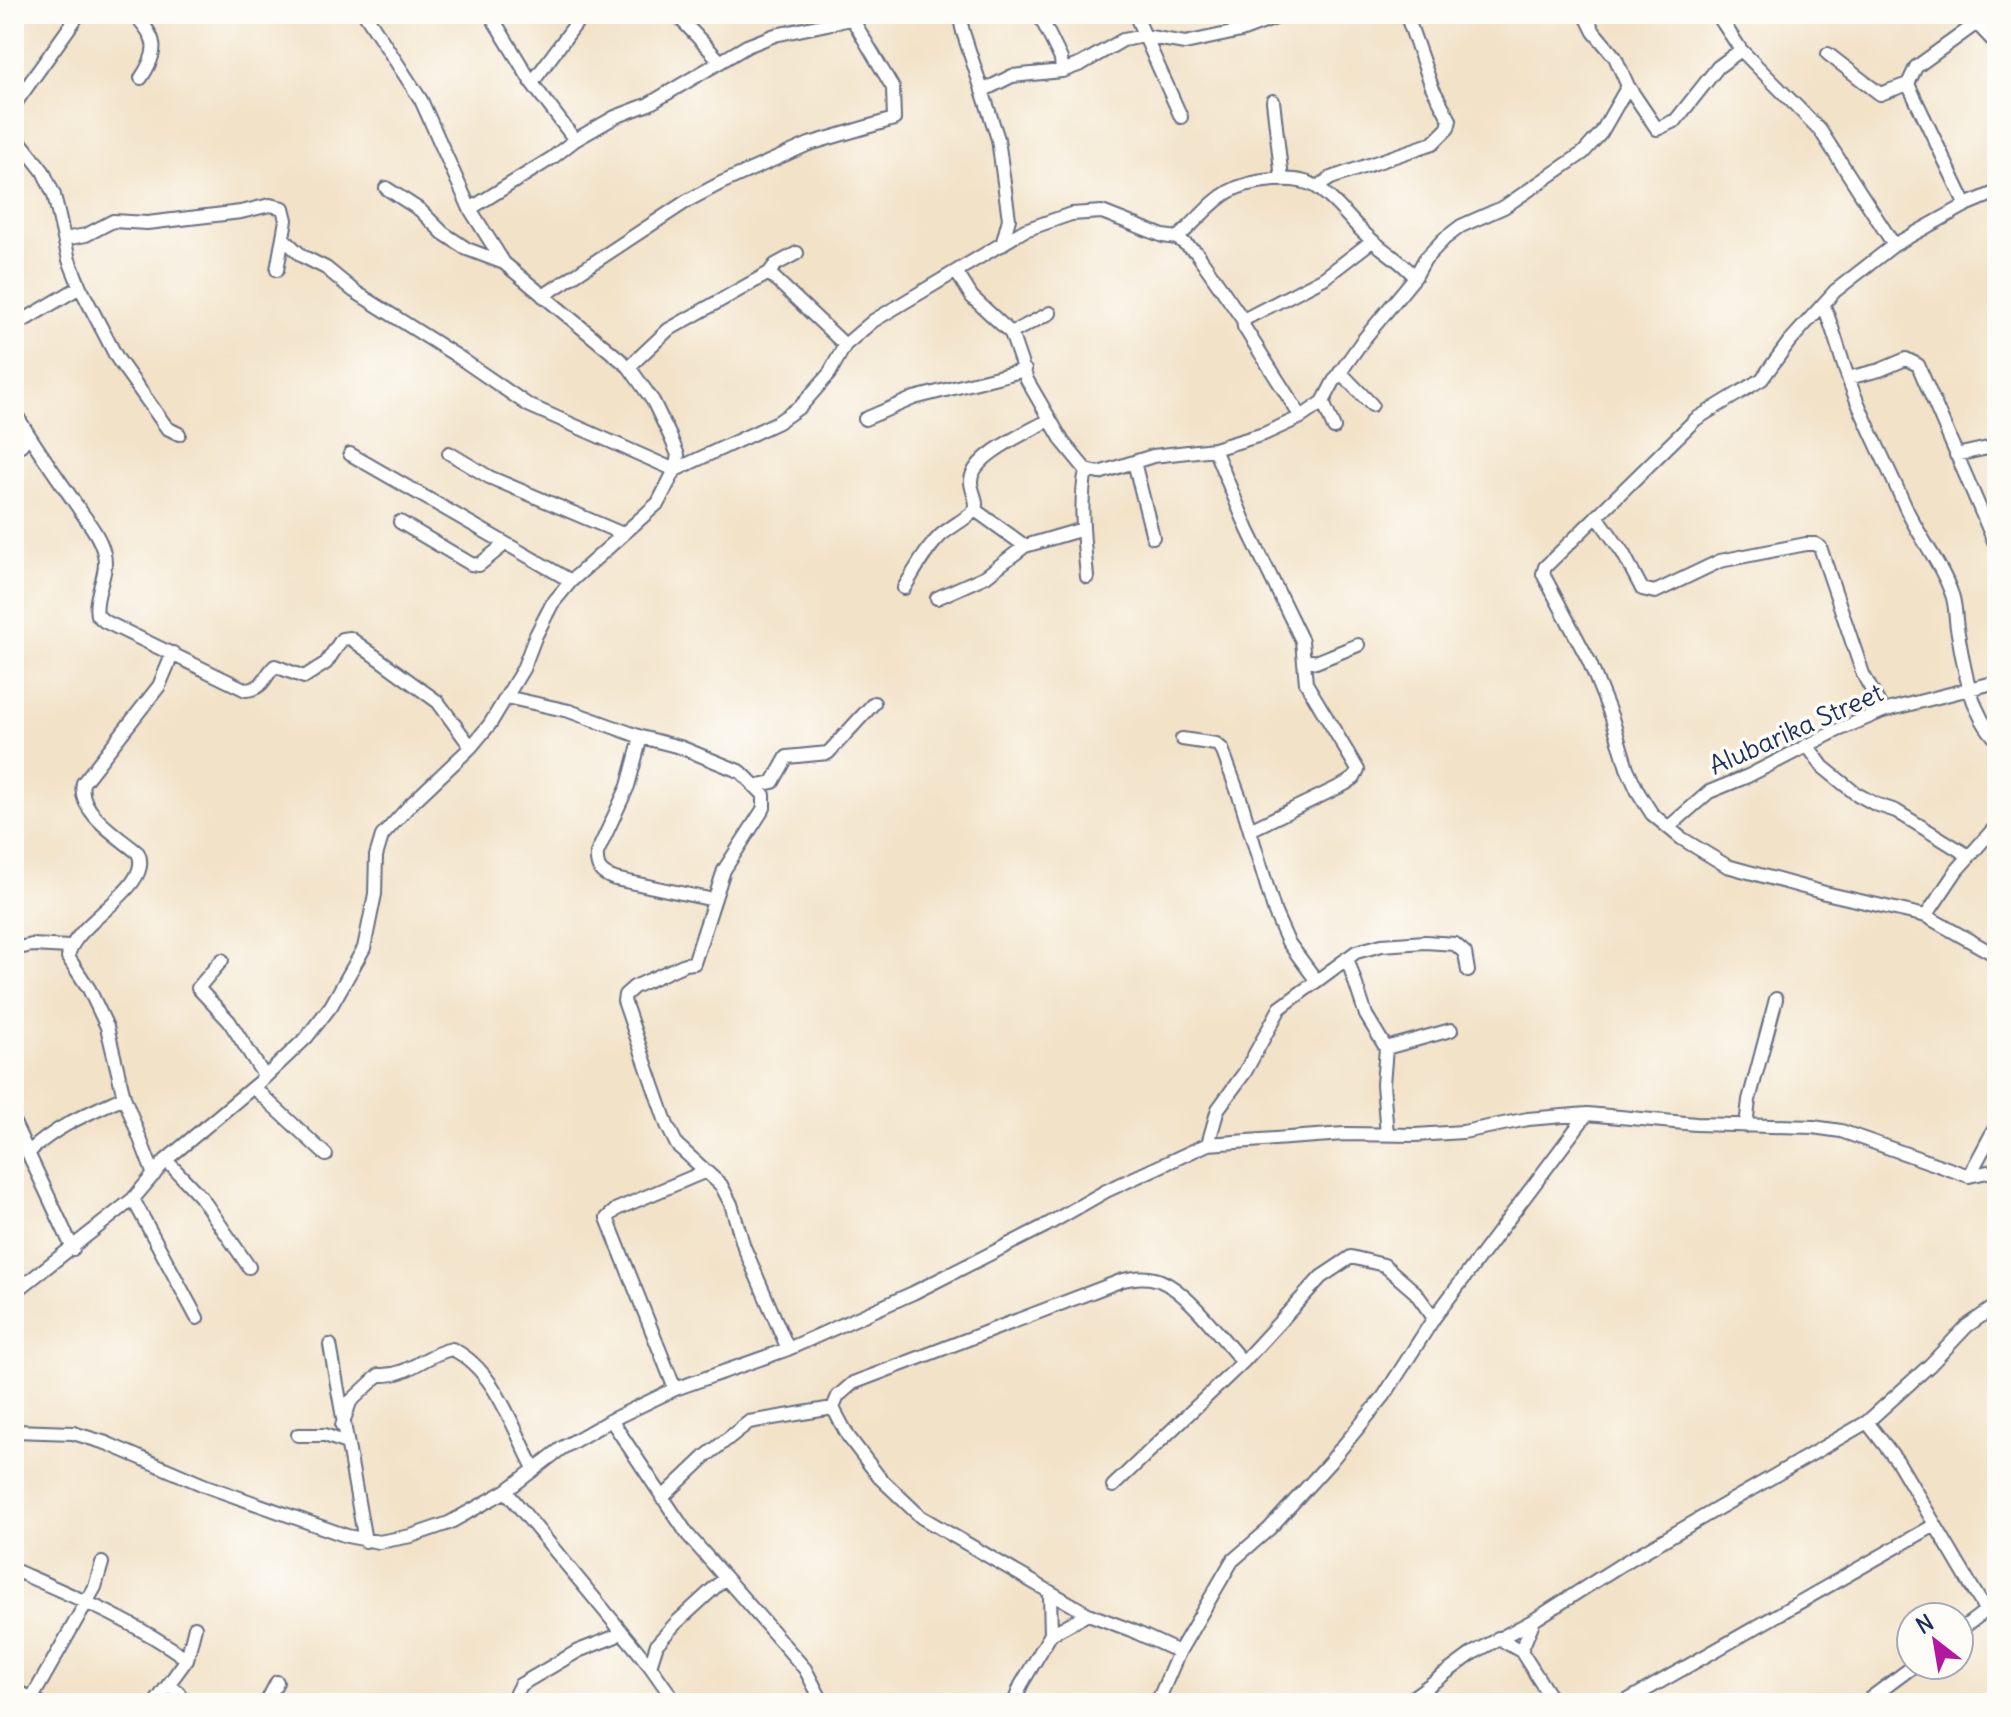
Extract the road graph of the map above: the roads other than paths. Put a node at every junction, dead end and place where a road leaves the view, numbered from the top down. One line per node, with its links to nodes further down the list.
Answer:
1 (79, 14): 28 (street)
2 (134, 14): 22 (street)
3 (365, 14): 37 (street)
4 (490, 14): 23 (street)
5 (583, 14): 23 (street)
6 (676, 14): 20 (street)
7 (959, 14): 26 (street)
8 (1039, 14): 21 (street)
9 (1135, 14): 16 (street)
10 (1406, 14): 33 (street)
11 (1585, 14): 25 (street)
12 (1717, 14): 18 (street)
13 (1282, 15): 16 (street)
14 (851, 16): 20 (street); 51 (street)
15 (1973, 18): 17 (street); 24 (street)
16 (1144, 36): 21 (street); 29 (street)
17 (1997, 45)
18 (1741, 50): 25 (street); 43 (street)
19 (1828, 54): 24 (street)
20 (720, 61): 31 (street)
21 (1062, 71): 26 (street)
22 (141, 78)
23 (532, 83): 31 (street)
24 (1908, 84): 36 (street)
25 (1628, 86): 49 (street)
26 (982, 91): 42 (street)
27 (1273, 101): 32 (street)
28 (14, 105)
29 (1181, 117)
30 (14, 134): 39 (street)
31 (575, 140): 37 (street)
32 (1282, 179): 33 (street); 38 (street)
33 (1317, 187): 41 (street)
34 (386, 188): 45 (street)
35 (1997, 192): 36 (street)
36 (1966, 205): 43 (street)
37 (470, 209): 45 (street)
38 (1177, 238): 42 (street); 54 (street)
39 (64, 239): 40 (street); 50 (street)
40 (284, 239): 46 (street); 78 (street)
41 (1372, 241): 49 (street); 54 (street)
42 (1002, 245): 48 (street)
43 (1894, 245): 52 (street)
44 (797, 253): 47 (street)
45 (504, 263): 51 (street)
46 (277, 270)
47 (769, 273): 57 (street); 58 (street)
48 (957, 273): 56 (street); 57 (street)
49 (1415, 277): 60 (street)
50 (80, 287): 55 (street); 69 (street)
51 (543, 296): 58 (street)
52 (1823, 304): 61 (street); 81 (street)
53 (1050, 313): 56 (street)
54 (1243, 320): 65 (street)
55 (14, 326)
56 (1011, 333): 59 (street)
57 (845, 345): 78 (street)
58 (629, 367): 78 (street)
59 (1025, 370): 66 (street); 67 (street)
60 (1340, 372): 62 (street); 63 (street)
61 (1848, 378): 76 (street); 97 (street)
62 (1323, 402): 65 (street); 68 (street)
63 (1372, 405)
64 (14, 411): 70 (street)
65 (1301, 417): 73 (street)
66 (865, 419)
67 (1049, 420): 79 (street); 80 (street)
68 (1334, 428)
69 (179, 434)
70 (28, 436): 72 (street); 94 (street)
71 (1997, 446): 76 (street)
72 (14, 448)
73 (1214, 449): 77 (street); 95 (street)
74 (449, 453): 84 (street)
75 (350, 454): 86 (street)
76 (1956, 455): 88 (street)
77 (1134, 462): 79 (street); 85 (street)
78 (675, 470): 84 (street)
79 (1086, 470): 83 (street)
80 (975, 510): 87 (street); 91 (street)
81 (1597, 516): 100 (street); 108 (street)
82 (400, 522): 86 (street)
83 (1083, 529): 87 (street); 89 (street)
84 (623, 534): 90 (street)
85 (1153, 537)
86 (505, 544): 90 (street)
87 (1025, 546): 92 (street)
88 (1997, 548)
89 (1087, 577)
90 (571, 581): 98 (street)
91 (904, 588)
92 (937, 598)
93 (1358, 645): 95 (street)
94 (173, 653): 105 (street); 113 (street)
95 (1304, 659): 109 (street)
96 (1997, 682): 97 (street, Alubarika Street)
97 (1970, 687): 100 (street, Alubarika Street); 103 (street)
98 (506, 697): 101 (street); 105 (street)
99 (874, 703): 106 (street)
100 (1883, 711): 104 (street, Alubarika Street)
101 (641, 737): 106 (street); 111 (street)
102 (1182, 739): 109 (street)
103 (1997, 740)
104 (1807, 745): 108 (street, Alubarika Street); 110 (street)
105 (471, 747): 123 (street)
106 (754, 786): 111 (street)
107 (1997, 825): 110 (street)
108 (1670, 826): 112 (street)
109 (1250, 830): 119 (street)
110 (1969, 856): 112 (street)
111 (714, 900): 138 (street)
112 (1926, 916): 115 (street)
113 (69, 947): 114 (street); 125 (street)
114 (14, 949)
115 (1997, 956)
116 (1347, 958): 118 (street); 119 (street); 122 (street)
117 (222, 960): 123 (street)
118 (1468, 971)
119 (1316, 980): 133 (street)
120 (1776, 999): 129 (street)
121 (1451, 1030): 122 (street)
122 (1386, 1048): 131 (street)
123 (265, 1077): 124 (street)
124 (253, 1087): 135 (street); 136 (street)
125 (124, 1097): 130 (street); 134 (street)
126 (1587, 1114): 129 (street); 131 (street); 147 (street)
127 (14, 1123): 134 (street)
128 (1997, 1124): 140 (street)
129 (1746, 1126): 140 (street)
130 (138, 1133): 132 (street); 139 (street)
131 (1387, 1135): 133 (street)
132 (153, 1138)
133 (1208, 1144): 149 (street)
134 (28, 1153): 142 (street)
135 (326, 1155)
136 (166, 1160): 139 (street); 143 (street)
137 (1997, 1170): 140 (street)
138 (704, 1172): 149 (street); 151 (street)
139 (154, 1175): 141 (street)
140 (1969, 1176)
141 (133, 1199): 142 (street); 146 (street)
142 (73, 1249): 144 (street)
143 (249, 1267)
144 (14, 1293)
145 (1997, 1305): 154 (street)
146 (197, 1318)
147 (1434, 1318): 150 (street); 181 (street)
148 (330, 1345): 155 (street)
149 (788, 1349): 151 (street)
150 (1243, 1362): 152 (street); 160 (street)
151 (675, 1389): 153 (street)
152 (833, 1408): 162 (street); 168 (street)
153 (611, 1420): 159 (street); 162 (street)
154 (1867, 1422): 163 (street); 173 (street)
155 (342, 1426): 158 (street); 159 (street)
156 (14, 1431): 164 (street)
157 (298, 1435): 158 (street)
158 (346, 1443): 164 (street)
159 (534, 1468): 161 (street)
160 (1113, 1486)
161 (506, 1491): 164 (street); 175 (street)
162 (662, 1498): 167 (street)
163 (1935, 1525): 170 (street); 199 (street)
164 (365, 1541)
165 (102, 1563): 169 (street)
166 (14, 1570): 169 (street)
167 (725, 1578): 178 (street); 194 (street)
168 (1050, 1594): 171 (street); 176 (street)
169 (86, 1602): 182 (street); 188 (street)
170 (1992, 1607): 172 (street)
171 (1088, 1614): 176 (street); 181 (street)
172 (1975, 1619)
173 (1534, 1620): 177 (street); 180 (street)
174 (195, 1627): 182 (street)
175 (620, 1633): 179 (street); 192 (street)
176 (1051, 1634): 195 (street)
177 (1498, 1638): 180 (street); 197 (street)
178 (657, 1644): 179 (street); 183 (street)
179 (635, 1651): 183 (street)
180 (1521, 1651): 198 (street)
181 (1179, 1652): 196 (street)
182 (187, 1659): 186 (street)
183 (650, 1666): 193 (street)
184 (1895, 1680): 200 (street)
185 (277, 1682): 191 (street)
186 (169, 1685): 189 (street); 190 (street)
187 (14, 1690): 188 (street)
188 (37, 1700)
189 (155, 1703)
190 (185, 1703)
191 (266, 1703)
192 (518, 1703)
193 (676, 1703)
194 (823, 1703)
195 (1014, 1703)
196 (1157, 1703)
197 (1405, 1703)
198 (1554, 1703)
199 (1623, 1703)
200 (1864, 1703)

